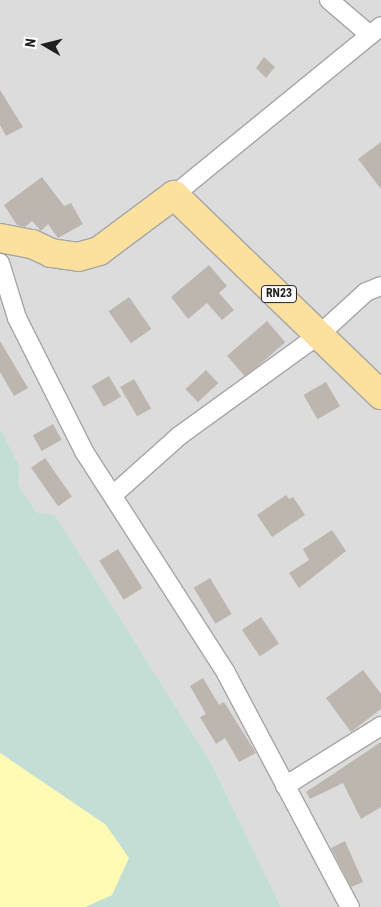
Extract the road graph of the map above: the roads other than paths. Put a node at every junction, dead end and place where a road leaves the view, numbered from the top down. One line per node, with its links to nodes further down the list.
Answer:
1 (328, 0): 2 (street)
2 (376, 31): 3 (street)
3 (174, 195): 4 (main road); 7 (main road, RN23)
4 (0, 238)
5 (0, 263): 9 (street)
6 (381, 286): 7 (street)
7 (320, 334): 8 (main road, RN23); 9 (street)
8 (381, 396)
9 (113, 495): 11 (street)
10 (381, 726): 11 (street)
11 (285, 786): 12 (street)
12 (350, 907)

